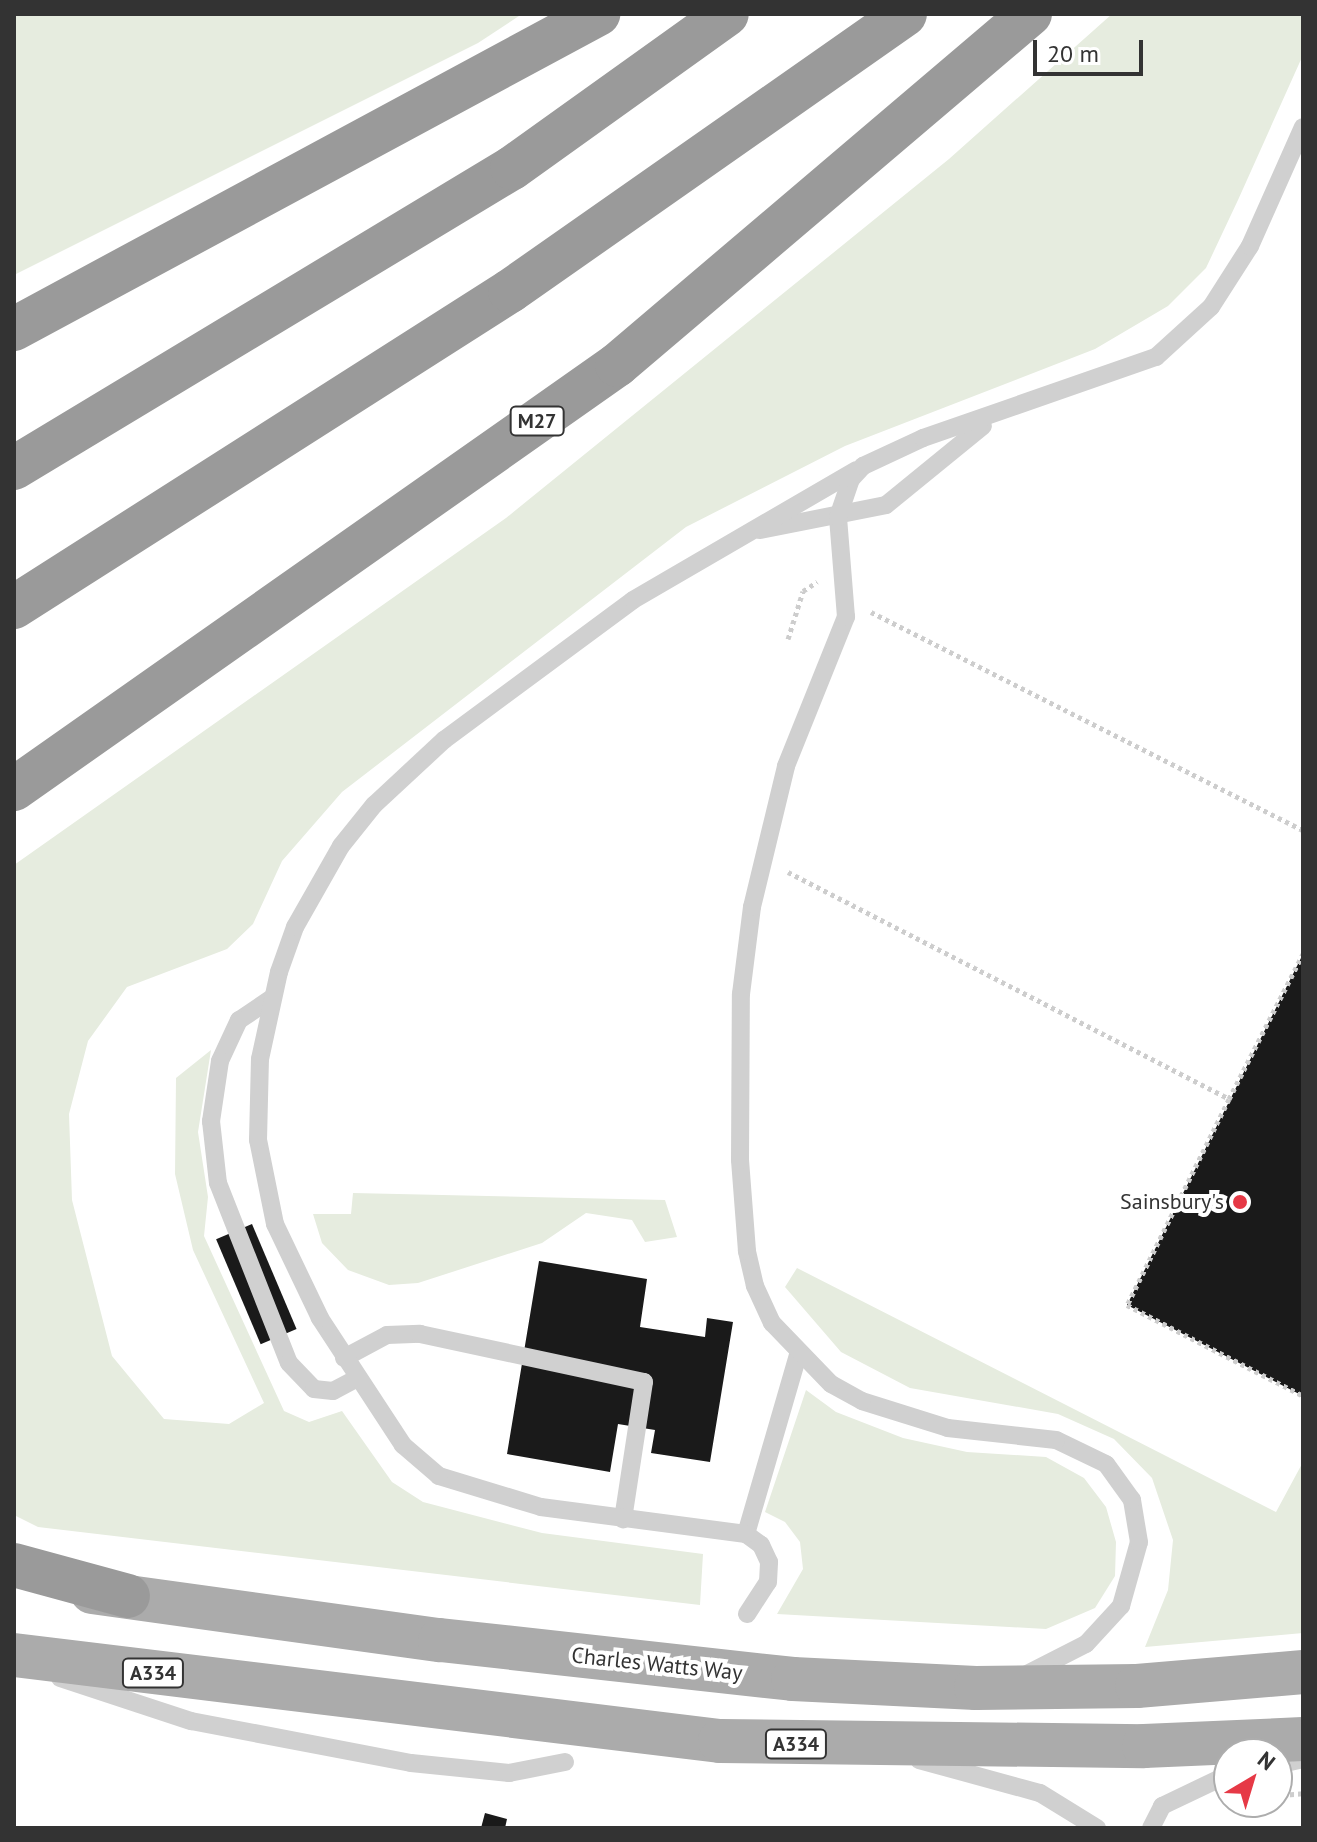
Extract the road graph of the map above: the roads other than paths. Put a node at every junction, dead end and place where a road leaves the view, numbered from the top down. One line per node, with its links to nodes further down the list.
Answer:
1 (598, 14): 6 (highway)
2 (727, 14): 9 (highway)
3 (905, 14): 12 (highway)
4 (1030, 14): 13 (highway, M27)
5 (1303, 127): 7 (lane)
6 (14, 329)
7 (1006, 413): 8 (lane); 10 (lane)
8 (863, 466): 10 (lane); 11 (lane)
9 (14, 468)
10 (838, 517): 11 (lane); 15 (lane)
11 (709, 552): 14 (lane)
12 (14, 607)
13 (14, 789)
14 (272, 998): 16 (lane); 17 (lane)
15 (798, 1355): 19 (lane); 27 (lane)
16 (344, 1358): 17 (lane); 18 (lane)
17 (357, 1378): 18 (lane)
18 (623, 1519): 19 (lane)
19 (746, 1534): 23 (lane)
20 (14, 1565): 22 (highway)
21 (14, 1583): 22 (main road, Charles Watts Way)
22 (128, 1596): 27 (main road, Charles Watts Way)
23 (747, 1614)
24 (14, 1655): 29 (main road, A334)
25 (14, 1663): 30 (lane)
26 (1303, 1672): 27 (main road, Charles Watts Way)
27 (976, 1688)
28 (1303, 1739): 29 (main road, A334)
29 (869, 1746): 32 (lane)
30 (565, 1762)
31 (1213, 1782): 33 (lane)
32 (1097, 1828)
33 (1151, 1828)

